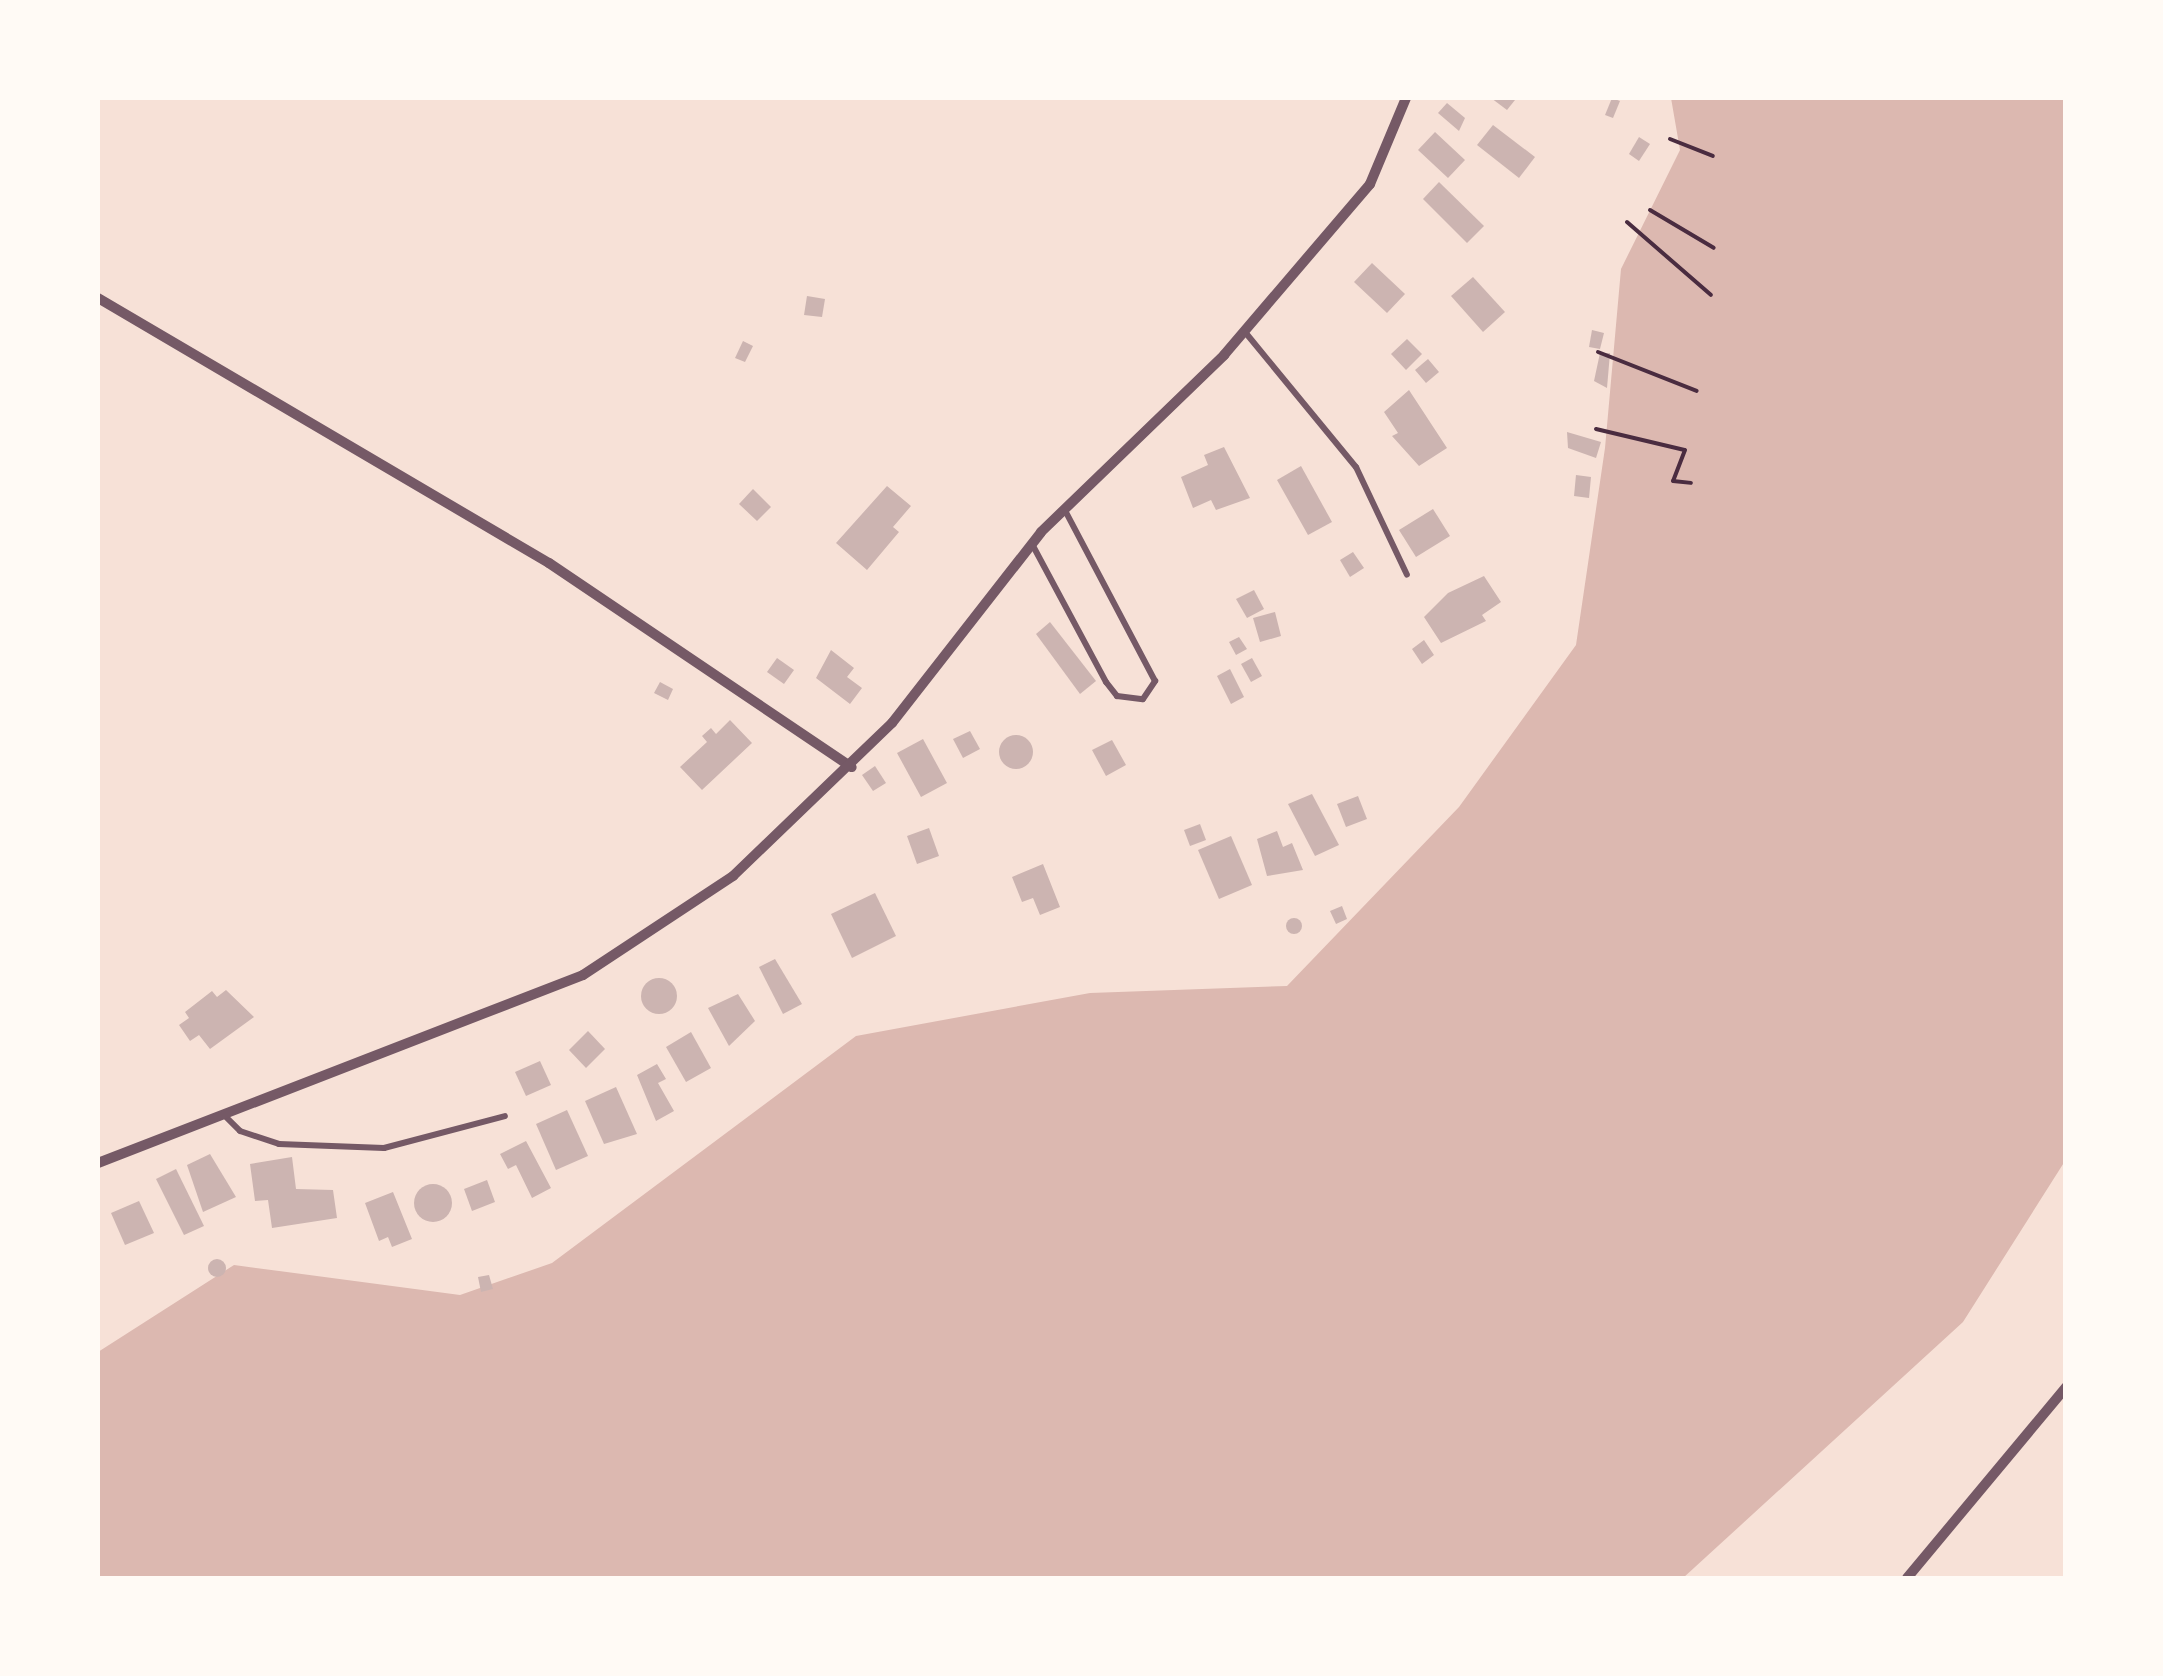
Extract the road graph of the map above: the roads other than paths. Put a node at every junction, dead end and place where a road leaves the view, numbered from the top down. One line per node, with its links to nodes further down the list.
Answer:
1 (1406, 98): 3 (street)
2 (98, 298): 7 (street)
3 (1244, 332): 4 (street); 6 (lane)
4 (1065, 508): 5 (street); 5 (lane)
5 (1032, 544): 7 (street)
6 (1407, 575)
7 (852, 767): 8 (street)
8 (222, 1113): 9 (lane); 10 (street)
9 (505, 1116)
10 (98, 1164)
11 (2066, 1387): 12 (street)
12 (1906, 1578)

